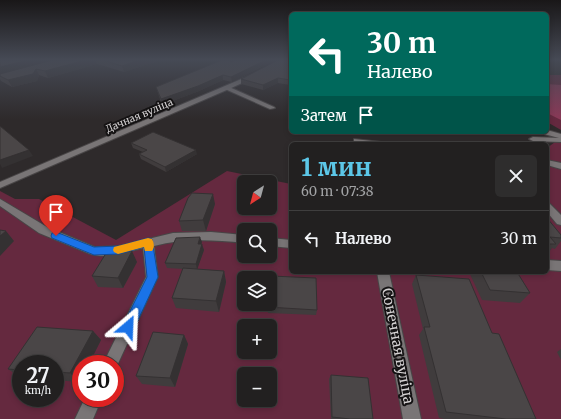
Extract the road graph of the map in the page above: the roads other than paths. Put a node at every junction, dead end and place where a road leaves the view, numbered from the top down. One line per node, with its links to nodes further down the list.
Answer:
1 (244, 80): 2 (street, Дачная вуліца)
2 (227, 88): 3 (street); 12 (street, Дачная вуліца)
3 (272, 108)
4 (549, 133): 5 (street)
5 (561, 136)
6 (532, 138): 7 (street)
7 (561, 140)
8 (358, 141): 9 (street)
9 (366, 142)
10 (549, 163): 11 (street)
11 (561, 166)
12 (0, 185)
13 (0, 203): 17 (street)
14 (549, 208): 15 (street)
15 (561, 221)
16 (237, 239): 17 (street)
17 (148, 242): 23 (street)
18 (277, 243): 19 (street)
19 (289, 244)
20 (549, 265): 21 (street)
21 (561, 266)
22 (383, 274): 26 (street, Сонечная вуліца)
23 (115, 355)
24 (90, 407): 25 (street)
25 (84, 419)
26 (412, 419)

